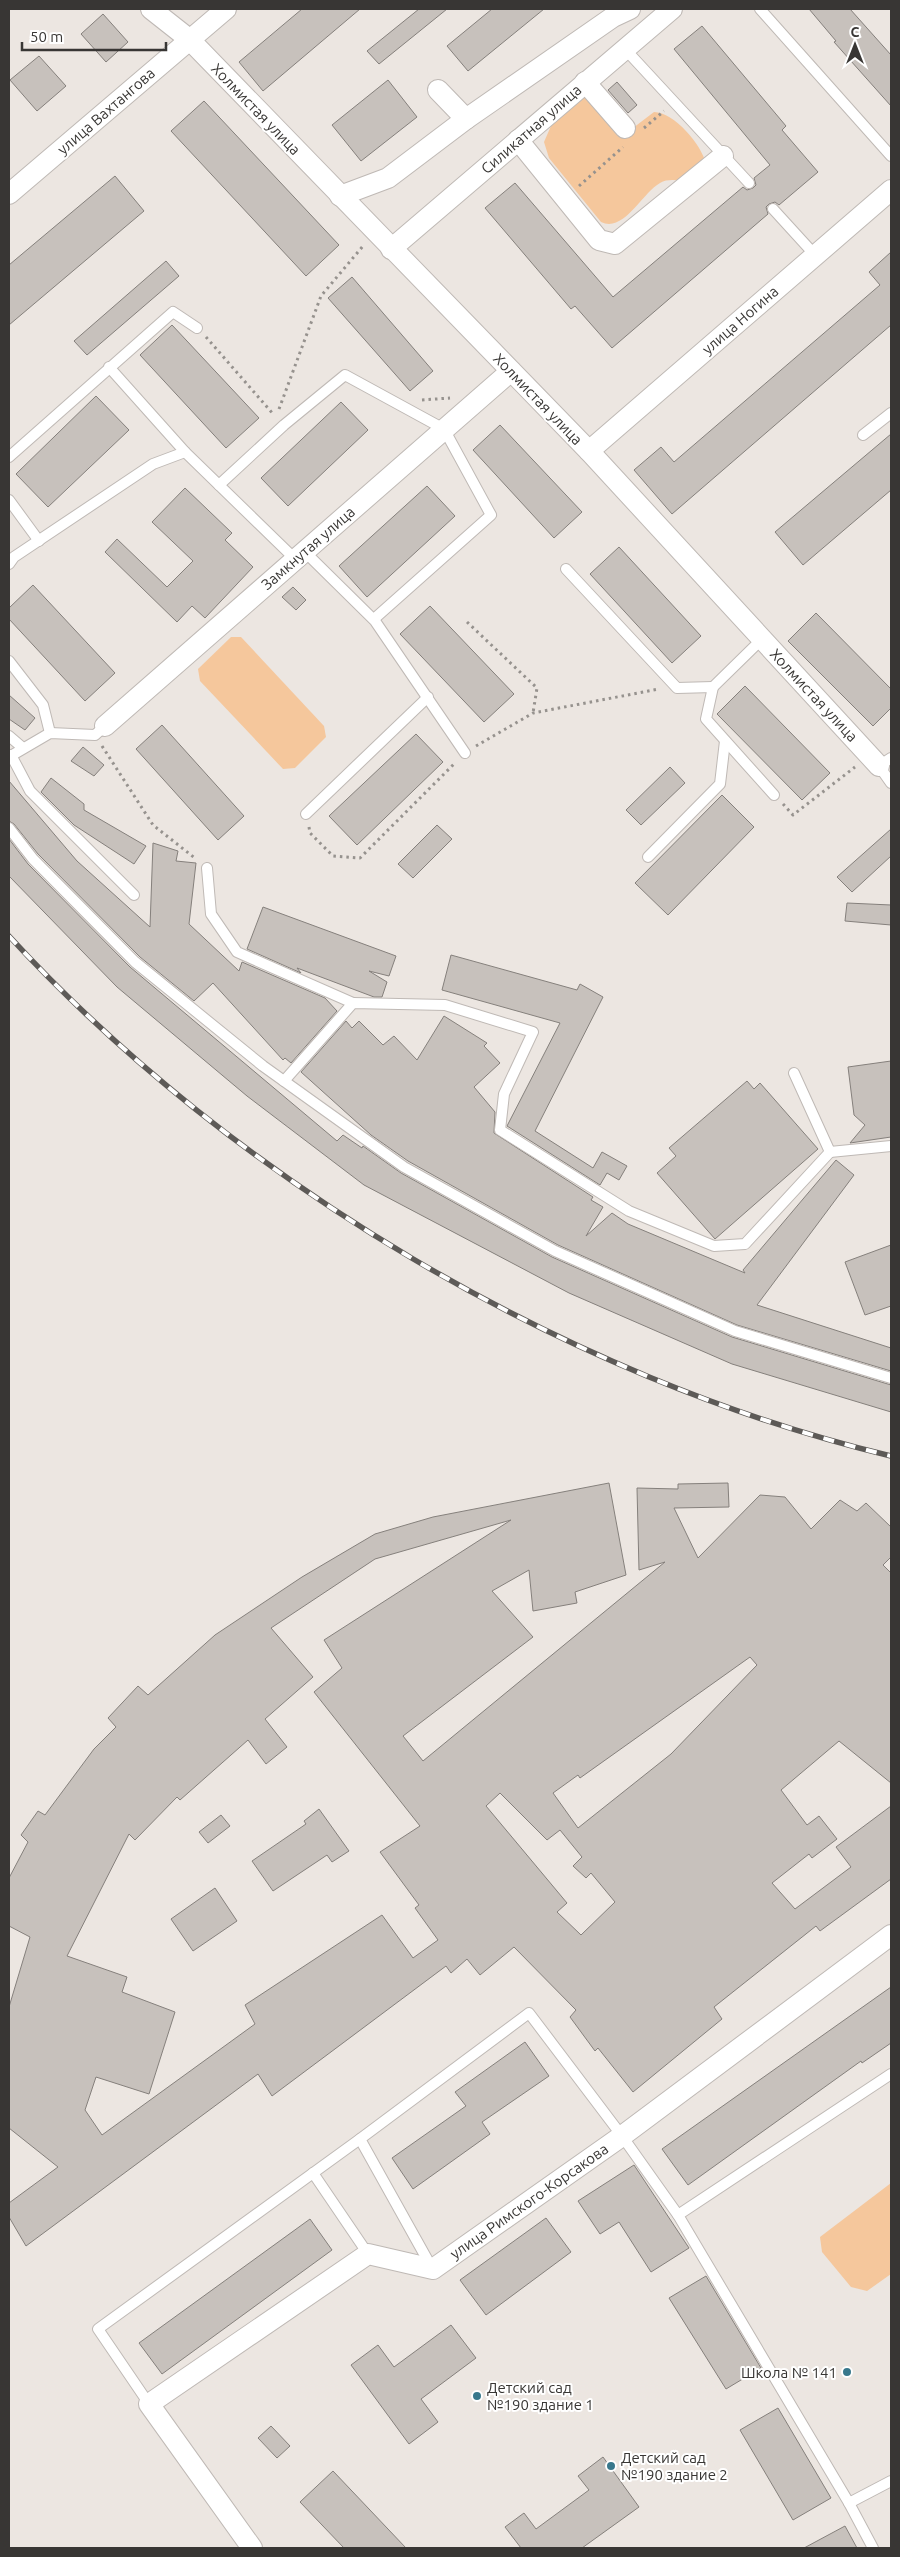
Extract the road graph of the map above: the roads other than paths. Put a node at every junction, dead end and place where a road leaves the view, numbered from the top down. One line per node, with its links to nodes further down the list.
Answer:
1 (151, 9): 6 (street, Холмистая улица)
2 (226, 9): 6 (street, улица Вахтангова)
3 (630, 9): 10 (street)
4 (672, 9): 7 (street, Силикатная улица)
5 (760, 9): 14 (lane)
6 (189, 39): 17 (street, улица Вахтангова); 18 (street, Холмистая улица)
7 (625, 49): 8 (street, Силикатная улица); 13 (lane)
8 (585, 82): 11 (street); 12 (street, Силикатная улица)
9 (438, 90): 10 (street)
10 (466, 119): 18 (street)
11 (631, 134)
12 (518, 140): 13 (street); 20 (street, Силикатная улица)
13 (723, 156): 15 (lane)
14 (891, 156)
15 (749, 183)
16 (891, 190): 21 (street, улица Ногина)
17 (9, 194)
18 (340, 196): 20 (street, Холмистая улица)
19 (774, 209): 21 (lane)
20 (391, 249): 24 (street, Холмистая улица)
21 (815, 255): 29 (street, улица Ногина)
22 (197, 328): 23 (lane)
23 (109, 367): 28 (lane); 30 (lane)
24 (512, 371): 26 (street, Замкнутая улица); 29 (street, Холмистая улица)
25 (891, 413): 27 (lane)
26 (444, 429): 31 (lane); 34 (street, Замкнутая улица); 37 (lane)
27 (863, 435)
28 (185, 452): 31 (lane); 33 (lane)
29 (589, 452): 38 (street, Холмистая улица)
30 (9, 457)
31 (219, 485): 34 (lane)
32 (9, 500): 33 (lane)
33 (39, 541): 35 (lane)
34 (299, 555): 37 (lane); 42 (street, Замкнутая улица)
35 (9, 564)
36 (566, 569): 40 (lane)
37 (374, 619): 41 (lane)
38 (762, 639): 40 (lane); 49 (street, Холмистая улица)
39 (9, 661): 43 (lane)
40 (713, 687): 45 (lane)
41 (428, 697): 47 (lane); 52 (lane)
42 (100, 731): 43 (lane)
43 (50, 733): 46 (lane)
44 (9, 736): 46 (lane)
45 (725, 741): 51 (lane); 54 (lane)
46 (23, 748): 48 (lane)
47 (466, 753)
48 (10, 756): 56 (lane)
49 (880, 760): 50 (lane)
50 (891, 783)
51 (774, 795)
52 (306, 814)
53 (9, 828): 59 (lane)
54 (648, 857)
55 (207, 868): 57 (lane)
56 (134, 895)
57 (353, 1003): 59 (lane); 61 (lane)
58 (794, 1073): 61 (lane)
59 (284, 1081): 62 (lane)
60 (891, 1146): 61 (lane)
61 (830, 1152)
62 (891, 1378)
63 (891, 1935): 65 (street, улица Римского-Корсакова)
64 (891, 2074): 68 (lane)
65 (622, 2136): 66 (lane); 68 (lane); 70 (street, улица Римского-Корсакова)
66 (360, 2139): 67 (lane); 70 (lane)
67 (313, 2173): 69 (lane); 71 (lane)
68 (678, 2215): 73 (lane)
69 (368, 2254): 70 (street); 71 (street)
70 (433, 2269)
71 (150, 2404): 74 (street)
72 (891, 2481): 73 (lane)
73 (849, 2503): 75 (lane)
74 (252, 2548)
75 (873, 2548)

